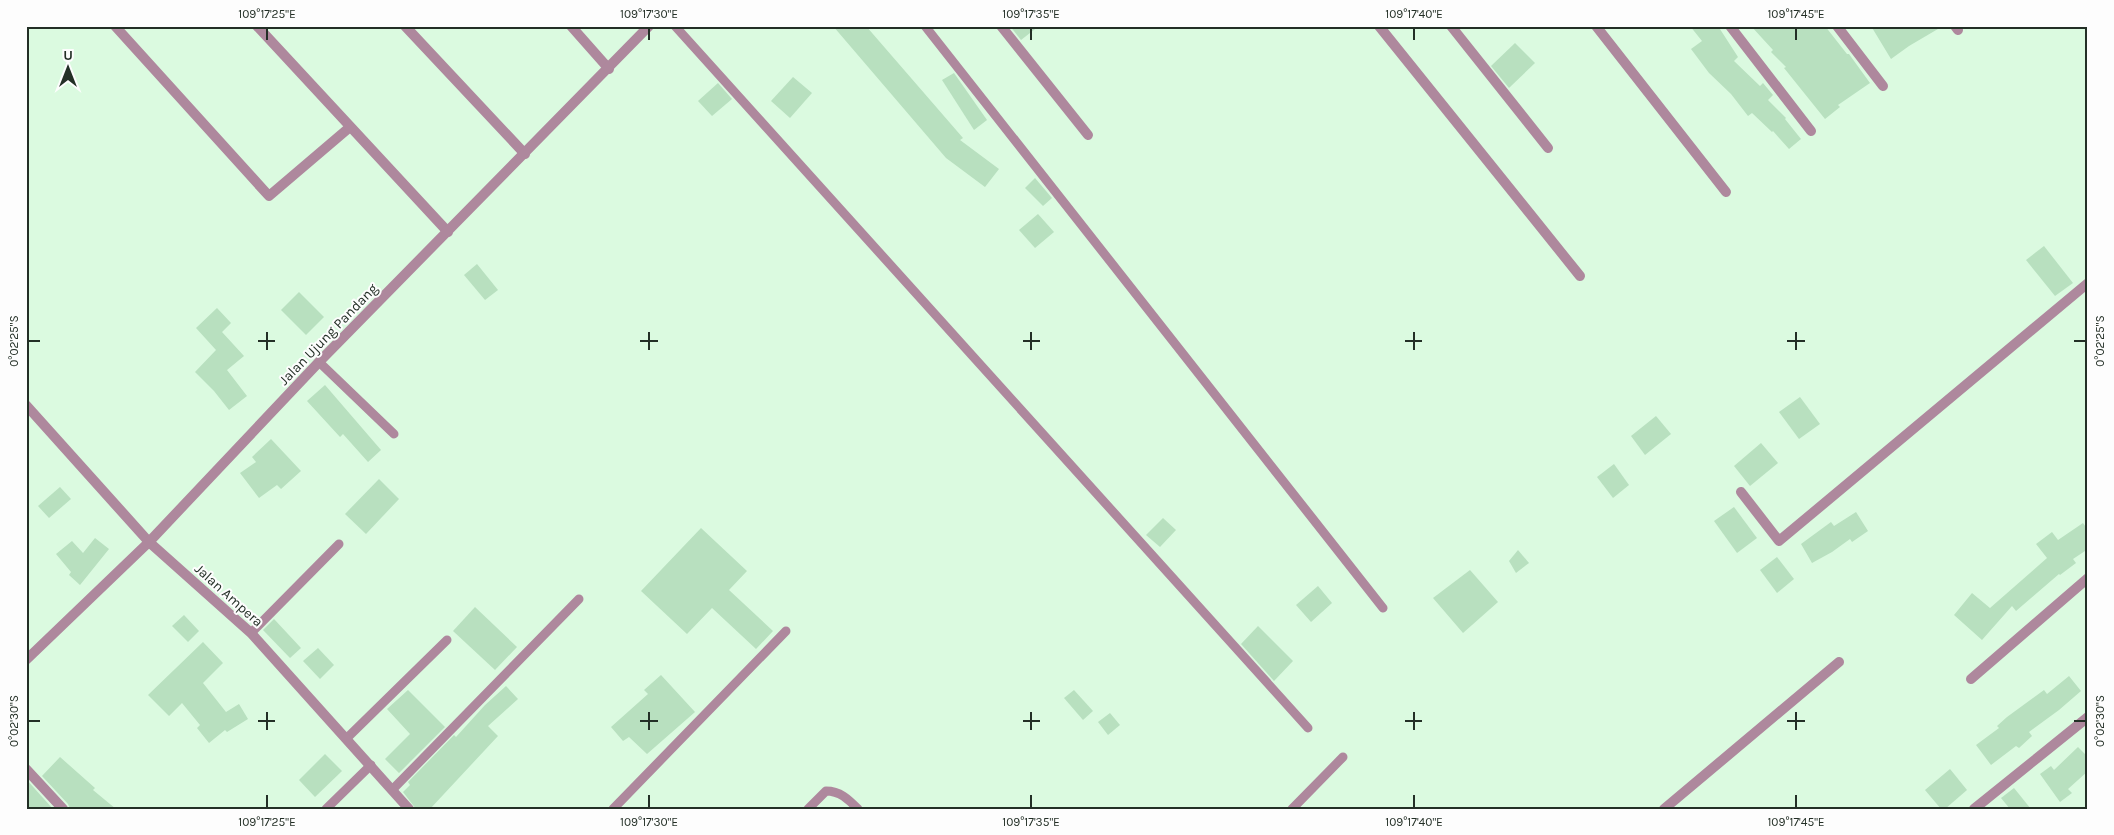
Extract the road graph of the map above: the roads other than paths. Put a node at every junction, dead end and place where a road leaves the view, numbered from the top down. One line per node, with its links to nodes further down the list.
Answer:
1 (115, 26): 16 (street)
2 (257, 26): 16 (street)
3 (405, 26): 20 (street)
4 (571, 26): 14 (street)
5 (649, 26): 14 (street, Jalan Ujung Pandang)
6 (675, 26): 41 (lane)
7 (925, 26): 33 (lane)
8 (1001, 26): 18 (street)
9 (1379, 26): 23 (street)
10 (1451, 26): 19 (street)
11 (1596, 26): 21 (street)
12 (1730, 26): 17 (street)
13 (1837, 26): 15 (street)
14 (609, 69): 20 (street, Jalan Ujung Pandang)
15 (1883, 86)
16 (350, 127): 22 (street)
17 (1811, 131)
18 (1088, 135)
19 (1548, 148)
20 (525, 154): 22 (street, Jalan Ujung Pandang)
21 (1726, 192)
22 (448, 232): 25 (street, Jalan Ujung Pandang)
23 (1580, 276)
24 (2088, 283): 28 (street)
25 (319, 362): 27 (lane); 29 (street, Jalan Ujung Pandang)
26 (26, 405): 29 (street, Jalan Ampera)
27 (394, 434)
28 (1742, 492)
29 (150, 542): 35 (street, Jalan Ampera); 37 (street, Jalan Ujung Pandang)
30 (339, 544): 35 (lane)
31 (2088, 578): 39 (street)
32 (579, 599): 46 (lane)
33 (1383, 608)
34 (786, 631): 50 (lane)
35 (251, 633): 42 (street, Jalan Ampera)
36 (447, 640): 42 (lane)
37 (26, 660)
38 (1839, 662): 54 (street)
39 (1970, 679)
40 (2088, 717): 55 (street)
41 (1308, 728)
42 (347, 738): 44 (street, Jalan Ampera)
43 (1343, 757): 53 (lane)
44 (371, 765): 46 (street, Jalan Ampera); 48 (lane)
45 (26, 769): 47 (street)
46 (393, 789): 49 (street, Jalan Ampera)
47 (63, 809)
48 (326, 809)
49 (409, 809)
50 (613, 809)
51 (808, 809): 52 (lane)
52 (858, 809)
53 (1292, 809)
54 (1664, 809)
55 (1974, 809)

